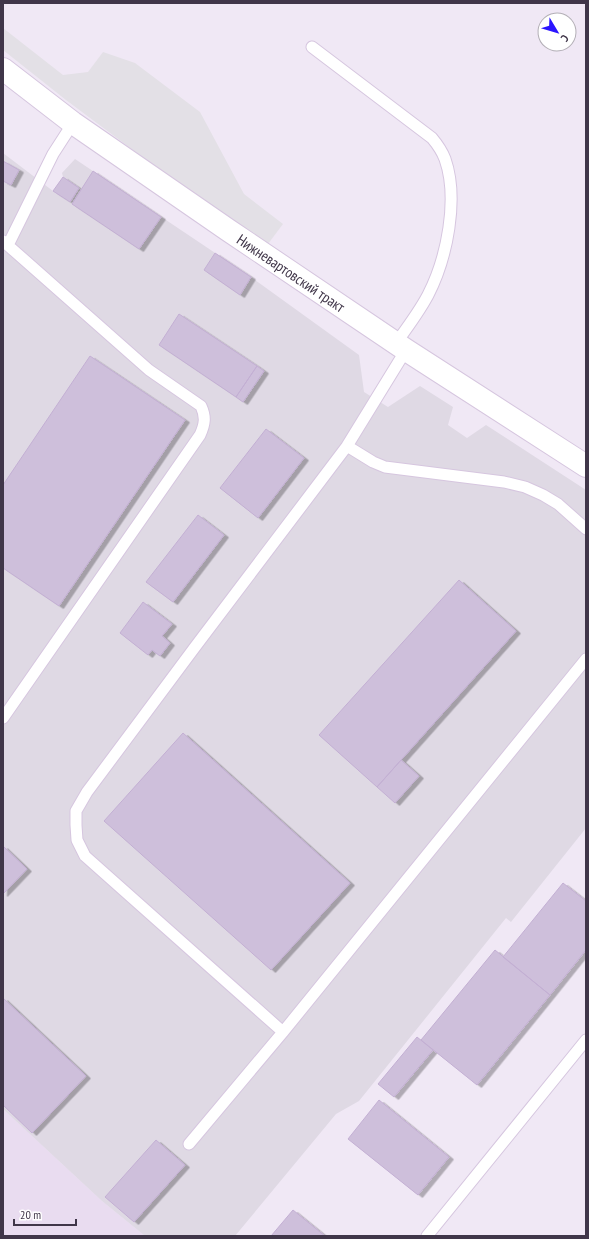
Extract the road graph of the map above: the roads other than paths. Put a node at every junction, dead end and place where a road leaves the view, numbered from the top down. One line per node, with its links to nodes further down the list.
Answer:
1 (312, 47): 5 (lane)
2 (3, 69): 3 (street, Нижневартовский тракт)
3 (73, 123): 4 (lane); 5 (street, Нижневартовский тракт)
4 (5, 243): 10 (lane)
5 (401, 347): 6 (lane); 7 (street, Нижневартовский тракт)
6 (347, 446): 8 (lane); 11 (lane)
7 (586, 466)
8 (586, 529)
9 (586, 660): 11 (lane)
10 (3, 718)
11 (283, 1032): 13 (lane)
12 (586, 1040): 14 (lane)
13 (189, 1144)
14 (427, 1236)

